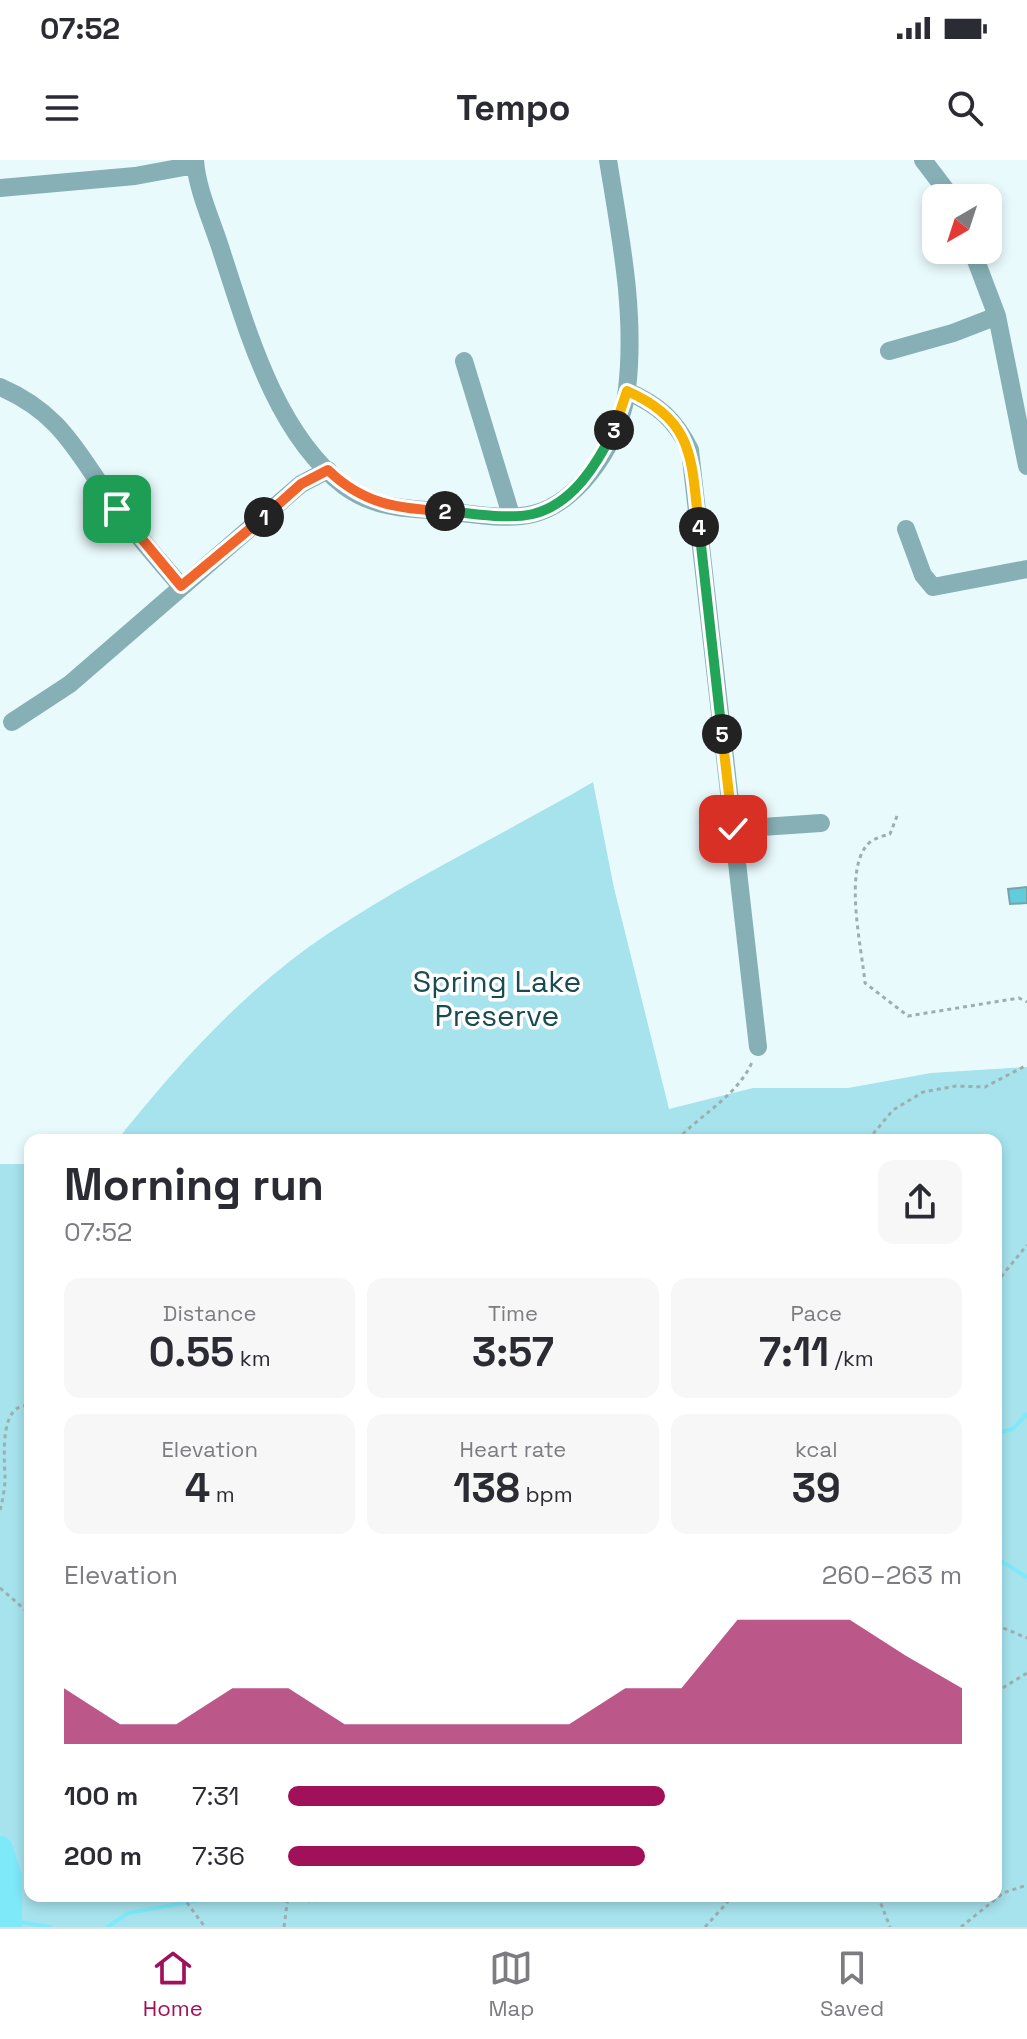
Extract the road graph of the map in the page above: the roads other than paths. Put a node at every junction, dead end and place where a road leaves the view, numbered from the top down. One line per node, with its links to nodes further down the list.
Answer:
1 (608, 160): 11 (street)
2 (923, 160): 4 (street)
3 (195, 163): 5 (street); 13 (street)
4 (941, 184)
5 (0, 188)
6 (977, 264): 7 (street)
7 (997, 316): 8 (street); 12 (street)
8 (889, 351)
9 (464, 361): 14 (street)
10 (0, 387): 17 (street)
11 (627, 391): 14 (street); 20 (street)
12 (1027, 466)
13 (328, 470): 14 (street); 17 (street)
14 (511, 515)
15 (906, 529): 16 (street)
16 (1027, 569)
17 (181, 586): 18 (street)
18 (12, 722)
19 (821, 823): 20 (street)
20 (733, 829): 21 (street)
21 (758, 1047)

